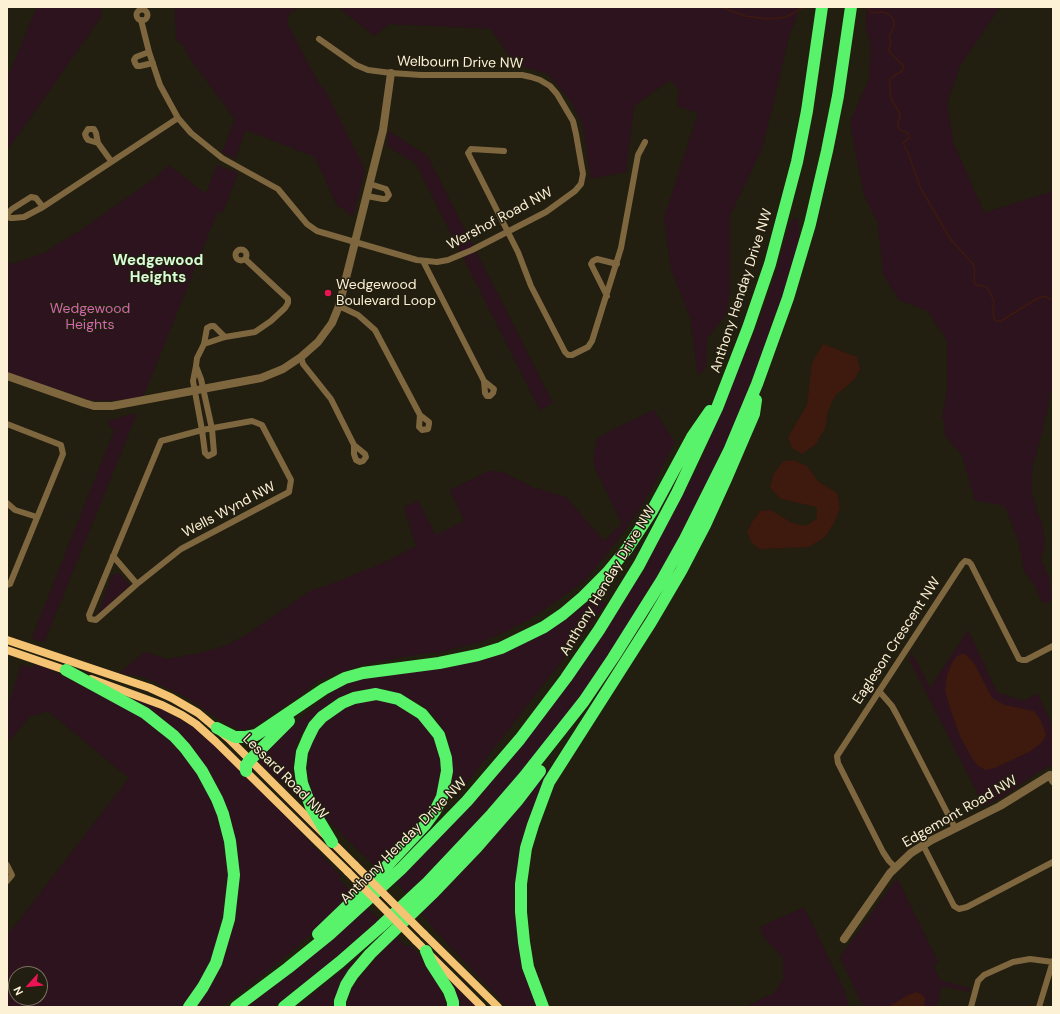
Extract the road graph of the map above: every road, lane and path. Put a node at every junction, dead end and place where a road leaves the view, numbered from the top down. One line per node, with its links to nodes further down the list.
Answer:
1 (822, 7): 30 (highway, Anthony Henday Drive NW)
2 (851, 7): 29 (highway)
3 (141, 20): 5 (street, Wershof Road NW)
4 (319, 39): 7 (street, Welbourn Drive NW)
5 (149, 52): 6 (street, Wershof Road NW); 6 (street)
6 (153, 63): 8 (street, Wershof Road NW)
7 (391, 73): 13 (street); 14 (street, Welbourn Drive NW)
8 (178, 118): 12 (street); 18 (street, Wershof Road NW)
9 (645, 142): 21 (street)
10 (98, 143): 12 (street)
11 (504, 151): 17 (street)
12 (111, 161): 16 (street)
13 (370, 184): 15 (street); 15 (street)
14 (582, 184): 17 (street, Wershof Road NW)
15 (367, 196): 18 (street)
16 (43, 207): 16 (street)
17 (508, 231): 20 (street, Wershof Road NW); 22 (street)
18 (355, 242): 20 (street, Wershof Road NW); 23 (street)
19 (245, 259): 24 (street)
20 (423, 261): 28 (street)
21 (617, 264): 22 (street); 22 (street)
22 (607, 296)
23 (338, 306): 26 (street); 32 (street)
24 (225, 337): 25 (street); 25 (street)
25 (204, 344): 31 (street)
26 (301, 357): 31 (street); 36 (street)
27 (7, 376): 31 (street)
28 (484, 381)
29 (758, 384): 47 (highway); 72 (highway)
30 (727, 385): 50 (highway); 66 (highway, Anthony Henday Drive NW)
31 (199, 390): 34 (street); 35 (street)
32 (420, 415)
33 (7, 424): 40 (street)
34 (212, 429): 35 (street, Wells Wynd NW); 35 (street); 42 (street, Wells Wynd NW)
35 (202, 430): 41 (street, Wells Wynd NW)
36 (354, 446)
37 (7, 503): 38 (street)
38 (15, 510): 39 (street); 40 (street)
39 (7, 512)
40 (37, 517): 43 (street)
41 (113, 556): 42 (street); 42 (street, Wells Wynd NW)
42 (137, 584)
43 (7, 585)
44 (7, 640): 51 (main road, Lessard Road NW)
45 (1053, 646): 49 (street, Eagleson Crescent NW)
46 (7, 650): 48 (main road, Lessard Road NW)
47 (614, 658): 67 (highway); 68 (highway)
48 (66, 670): 52 (main road, Lessard Road NW); 64 (highway)
49 (879, 691): 54 (street); 59 (street, Eagleson Crescent NW)
50 (314, 696): 51 (highway); 52 (highway)
51 (217, 728): 52 (main road, Lessard Road NW)
52 (248, 765): 55 (main road, Lessard Road NW); 62 (main road, Lessard Road NW, bridge)
53 (1052, 776): 54 (street, Edgemont Road NW)
54 (955, 828): 56 (street, Edgemont Road NW)
55 (332, 842): 65 (highway); 71 (main road, Lessard Road NW, bridge)
56 (924, 845): 57 (street); 59 (street, Edgemont Road NW)
57 (1053, 862)
58 (7, 865): 60 (street)
59 (895, 867): 61 (street, Edgemont Road NW)
60 (7, 881)
61 (844, 939)
62 (426, 951): 69 (highway); 70 (main road, Lessard Road NW)
63 (1053, 962): 73 (street); 74 (street)
64 (189, 1007)
65 (232, 1007)
66 (236, 1007)
67 (284, 1007)
68 (340, 1007)
69 (453, 1007)
70 (482, 1007)
71 (498, 1007)
72 (543, 1007)
73 (971, 1007)
74 (1039, 1007)

